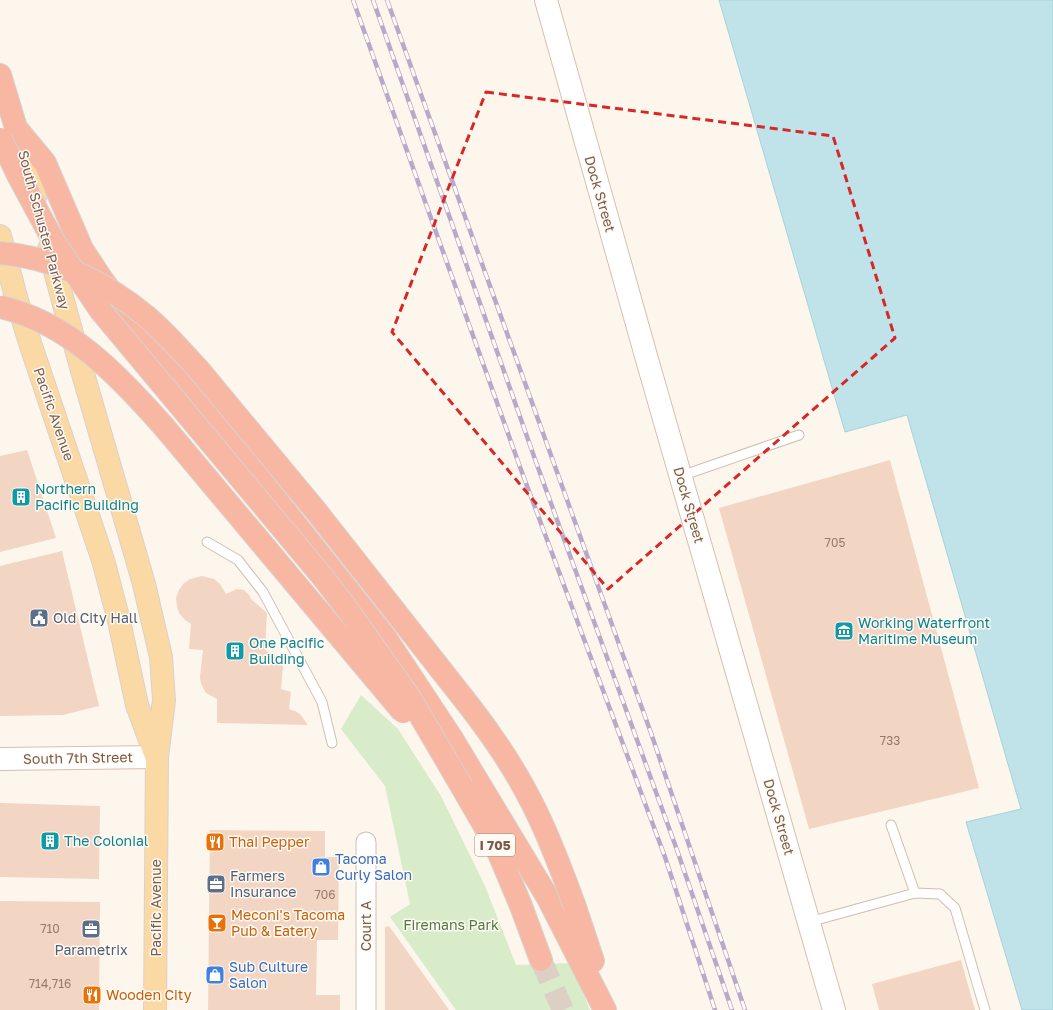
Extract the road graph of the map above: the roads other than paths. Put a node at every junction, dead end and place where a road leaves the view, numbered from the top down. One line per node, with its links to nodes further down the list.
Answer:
1 (546, 0): 9 (street, Dock Street)
2 (0, 75): 3 (highway, South Schuster Parkway)
3 (6, 135): 7 (main road, South Schuster Parkway); 14 (highway, bridge); 22 (highway)
4 (0, 236): 12 (main road, Pacific Avenue)
5 (0, 253): 23 (highway, bridge)
6 (0, 307): 14 (highway, bridge)
7 (87, 386): 12 (main road, Pacific Avenue)
8 (799, 435): 9 (lane)
9 (681, 476): 18 (street, Dock Street)
10 (207, 542): 11 (lane)
11 (332, 742)
12 (157, 757): 13 (street, South 7th Street); 20 (main road, Pacific Avenue)
13 (0, 759)
14 (462, 787): 19 (highway, I 705)
15 (891, 825): 17 (lane)
16 (366, 842): 21 (street, Court A)
17 (915, 893): 18 (lane); 25 (lane)
18 (809, 922): 24 (street, Dock Street)
19 (541, 960)
20 (155, 1010)
21 (366, 1010)
22 (606, 1010)
23 (609, 1010)
24 (834, 1010)
25 (985, 1010)

